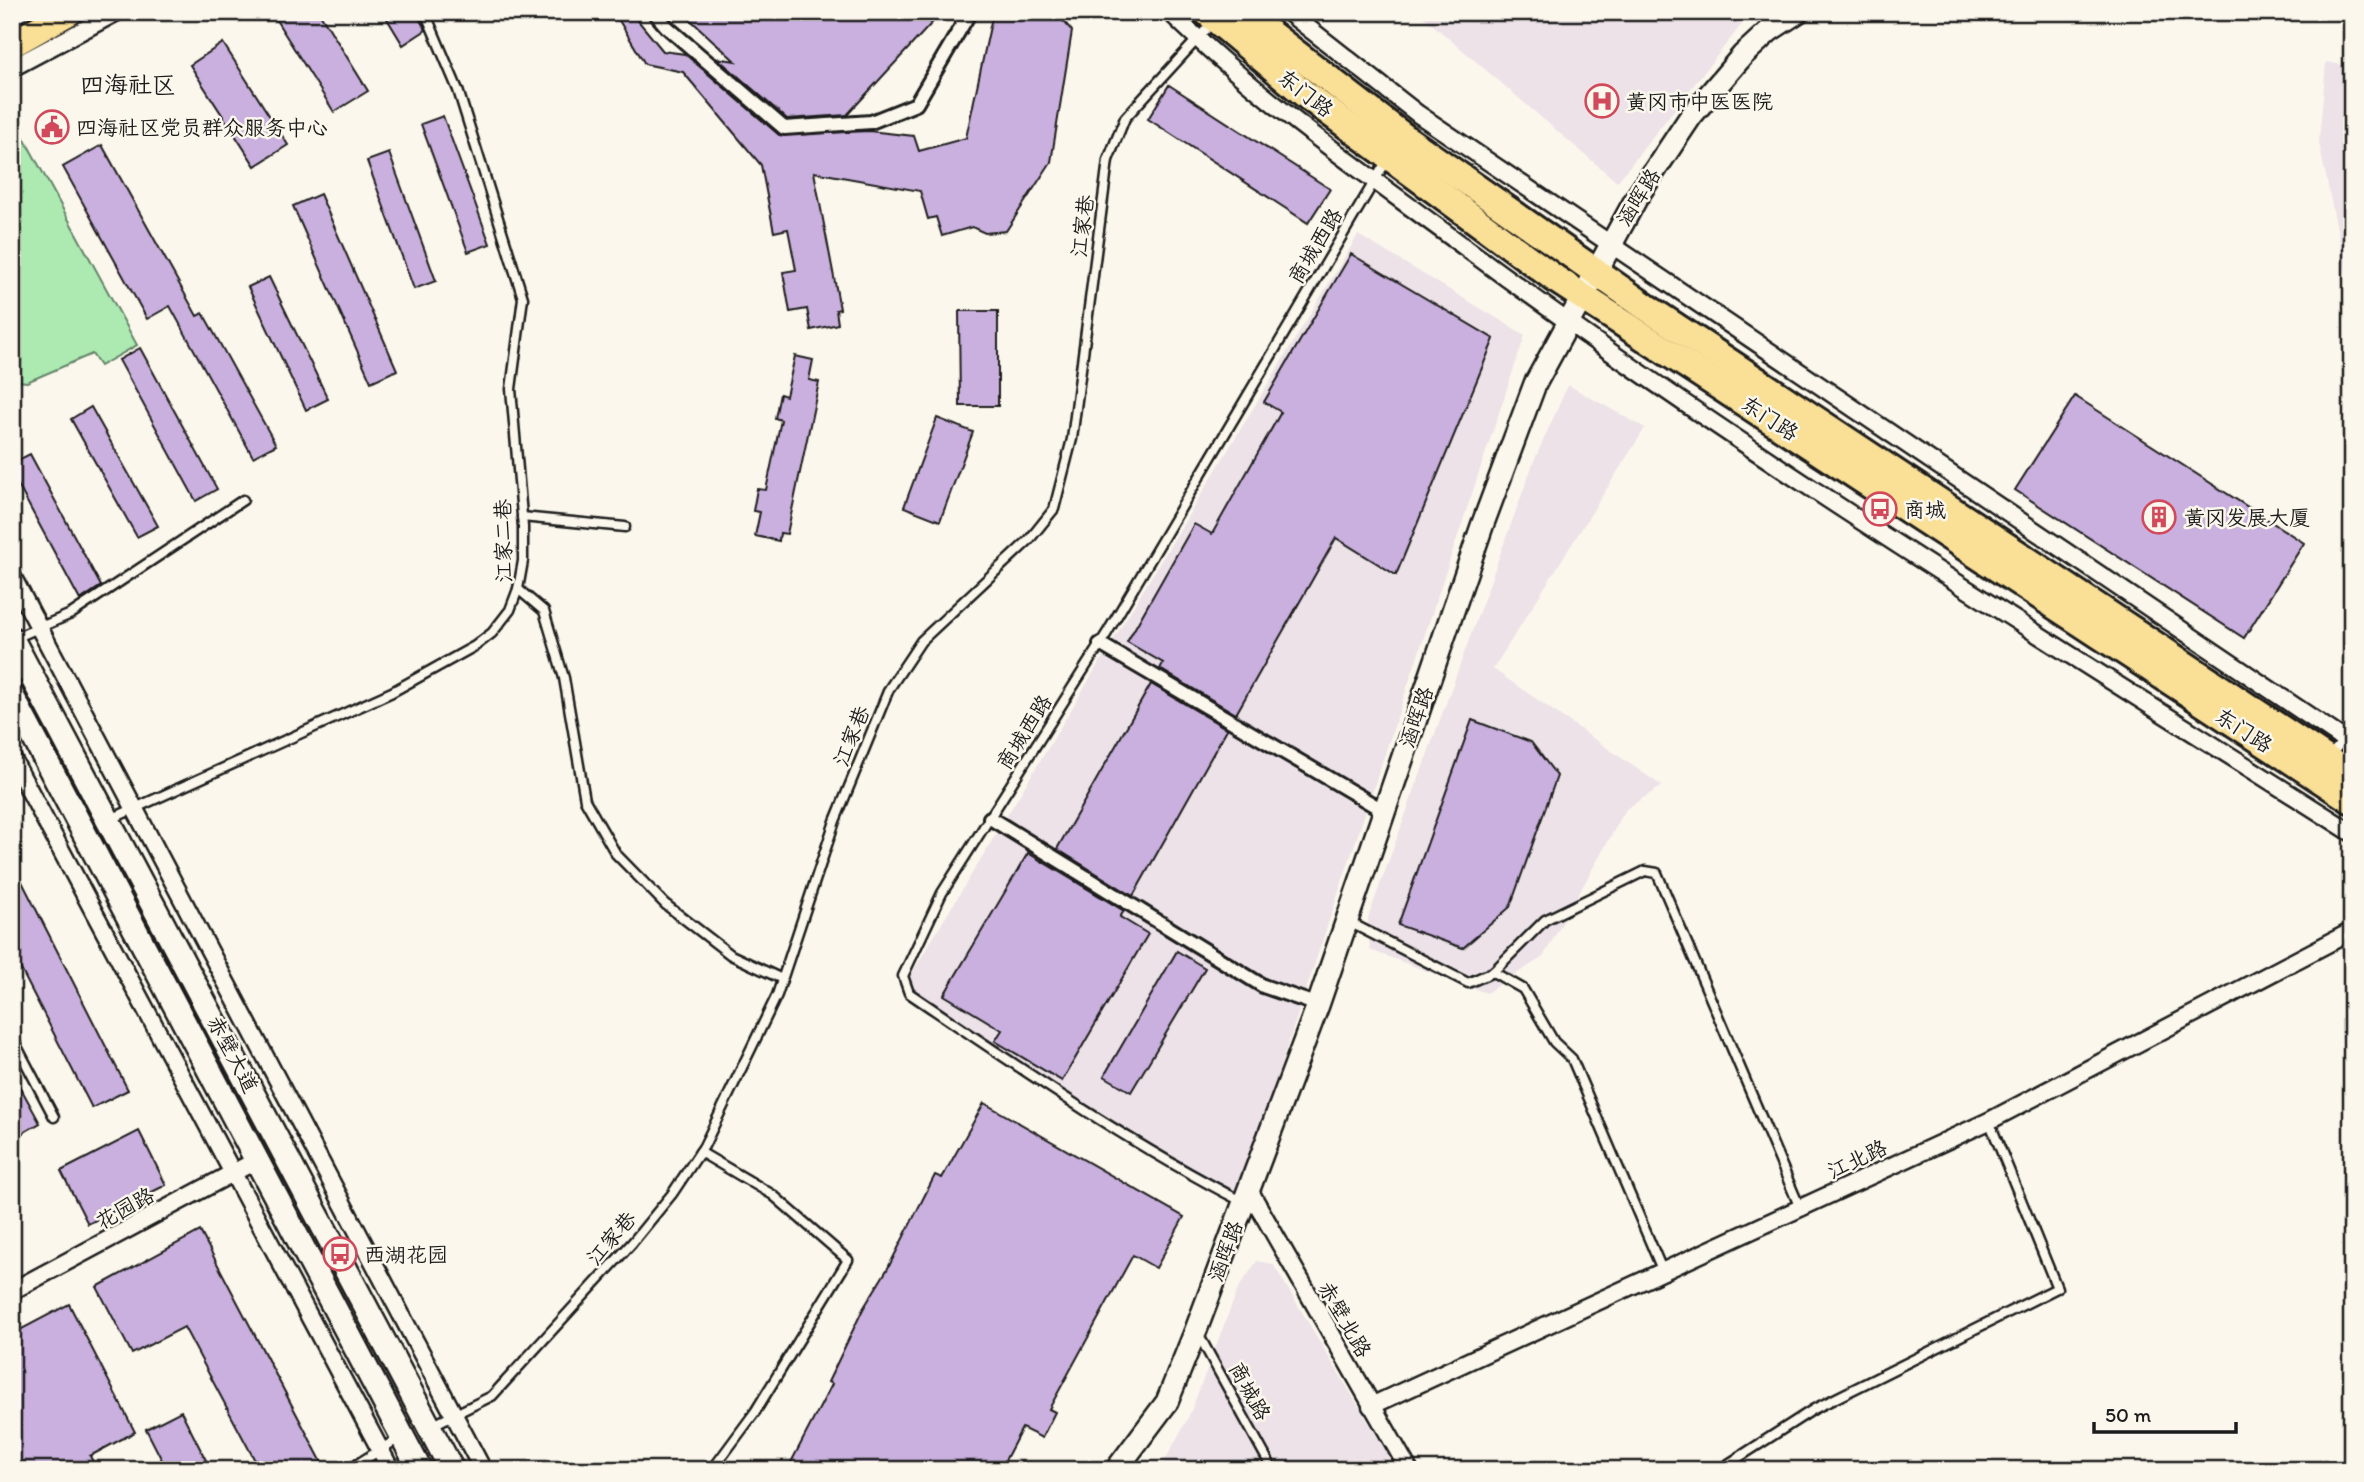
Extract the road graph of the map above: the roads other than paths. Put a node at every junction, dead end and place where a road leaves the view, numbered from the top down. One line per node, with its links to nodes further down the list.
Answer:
1 (38, 12): 12 (main road)
2 (69, 12): 14 (main road)
3 (117, 12): 15 (street)
4 (425, 12): 23 (lane, 江家二巷)
5 (654, 12): 6 (street)
6 (970, 12)
7 (1170, 12): 13 (street)
8 (1242, 12): 19 (main road, 东门路)
9 (1288, 12): 18 (street)
10 (1798, 12): 18 (street, 涵晖路)
11 (1211, 16): 13 (lane, 江家巷); 16 (main road, 东门路)
12 (12, 26)
13 (1197, 40): 17 (street); 44 (lane, 江家巷)
14 (12, 44)
15 (12, 68)
16 (1389, 155): 17 (lane, 商城西路); 20 (main road, 东门路)
17 (1374, 180): 21 (street); 29 (lane, 商城西路)
18 (1611, 243): 19 (street, 涵晖路); 31 (street)
19 (1595, 271): 20 (street, 涵晖路); 33 (main road, 东门路)
20 (1581, 296): 21 (street, 涵晖路); 35 (main road, 东门路)
21 (1567, 323): 37 (street, 涵晖路); 40 (street)
22 (243, 500): 27 (lane)
23 (522, 517): 24 (lane); 26 (lane, 江家二巷)
24 (625, 527)
25 (12, 576): 27 (street)
26 (518, 589): 36 (lane); 44 (lane, 江家二巷)
27 (40, 628): 28 (lane); 36 (street)
28 (12, 639): 39 (main road, 赤壁大道)
29 (1100, 644): 37 (street); 38 (lane, 商城西路)
30 (12, 696): 50 (main road, 赤壁大道)
31 (2349, 738): 33 (lane)
32 (12, 758): 51 (street)
33 (2327, 760): 34 (main road, 东门路)
34 (2352, 776)
35 (2352, 800)
36 (135, 808): 39 (lane); 58 (street)
37 (1384, 811): 41 (street, 涵晖路)
38 (990, 818): 45 (street); 52 (lane, 商城西路)
39 (109, 819): 59 (main road, 赤壁大道)
40 (2352, 833)
41 (1347, 921): 43 (lane); 45 (street, 涵晖路)
42 (2352, 931): 48 (street, 江北路)
43 (1493, 972): 53 (lane); 54 (lane)
44 (782, 979): 49 (lane, 江家巷)
45 (1318, 1005): 52 (street, 涵晖路)
46 (12, 1037): 47 (lane)
47 (54, 1117)
48 (1989, 1121): 53 (street, 江北路); 71 (lane)
49 (700, 1152): 58 (lane, 江家巷); 67 (lane)
50 (257, 1160): 51 (street, 花园路); 60 (main road, 赤壁大道)
51 (233, 1173): 55 (street, 花园路); 61 (street)
52 (1245, 1195): 56 (street, 涵晖路); 57 (street, 赤壁北路)
53 (1800, 1208): 54 (street, 江北路)
54 (1663, 1272): 57 (street, 江北路)
55 (12, 1291)
56 (1196, 1330): 68 (street, 涵晖路); 69 (lane, 商城路)
57 (1371, 1406): 70 (street, 赤壁北路)
58 (454, 1414): 59 (lane, 江家巷); 66 (street)
59 (429, 1427): 65 (main road, 赤壁大道)
60 (402, 1436): 61 (lane); 64 (main road, 赤壁大道)
61 (380, 1450): 62 (lane); 63 (street)
62 (348, 1470)
63 (391, 1470)
64 (420, 1470)
65 (452, 1470)
66 (483, 1470)
67 (712, 1470)
68 (1116, 1470)
69 (1273, 1470)
70 (1409, 1470)
71 (1719, 1470)

